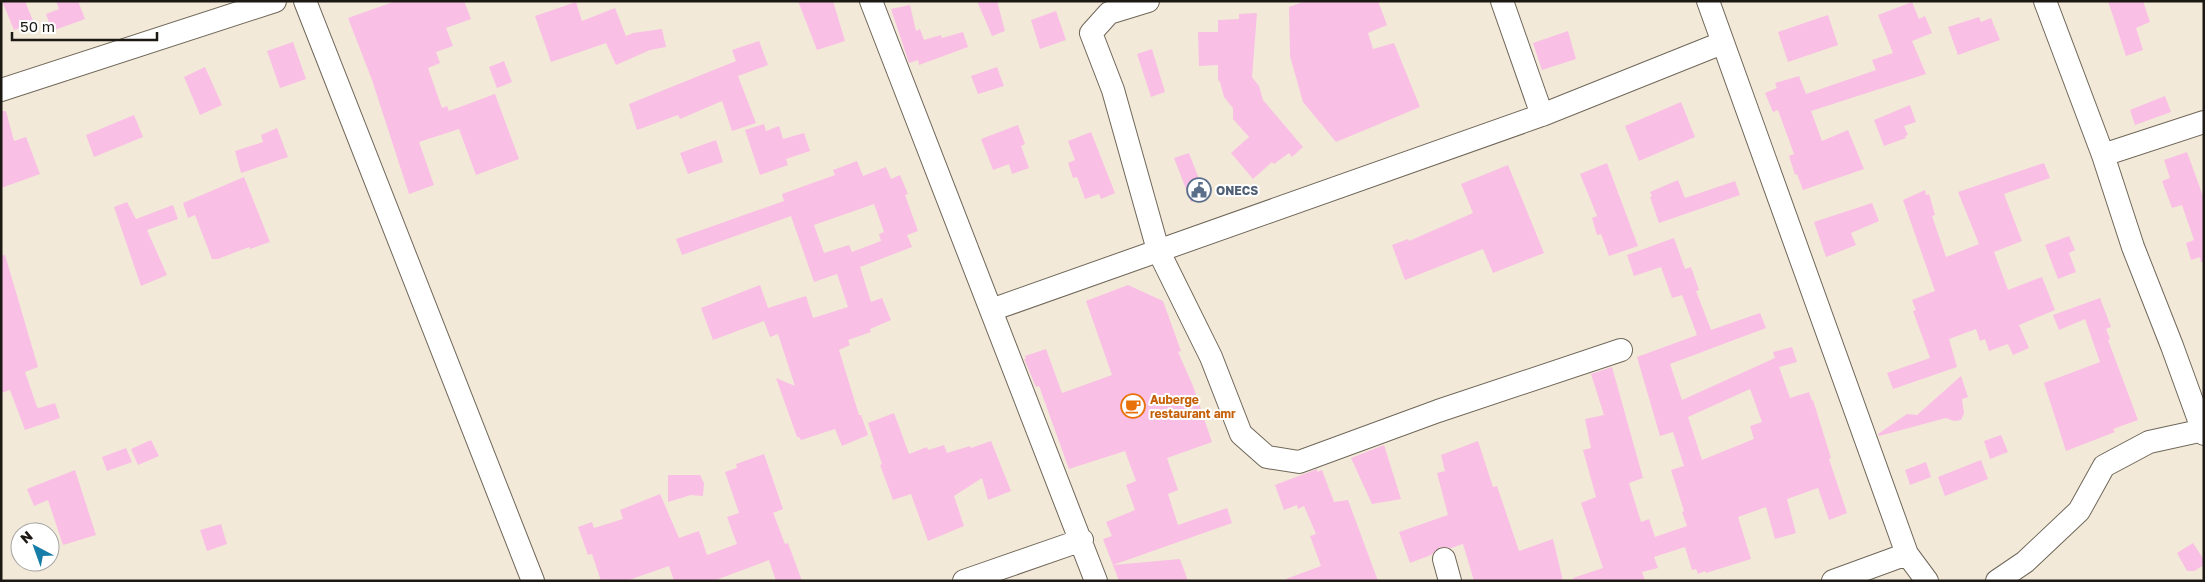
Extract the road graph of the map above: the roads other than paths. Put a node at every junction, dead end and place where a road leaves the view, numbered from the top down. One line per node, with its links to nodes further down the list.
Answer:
1 (275, 1): 9 (street)
2 (305, 1): 20 (street)
3 (871, 1): 14 (street)
4 (1148, 1): 13 (street)
5 (1502, 1): 10 (street)
6 (1708, 1): 8 (street)
7 (2045, 1): 12 (street)
8 (1722, 43): 10 (street); 18 (street)
9 (1, 90)
10 (1542, 115): 13 (street)
11 (2204, 122): 12 (street)
12 (2103, 156): 16 (street)
13 (1158, 250): 14 (street); 15 (street)
14 (991, 310): 17 (street)
15 (1620, 350)
16 (2203, 432): 26 (street)
17 (1082, 540): 21 (street); 22 (street)
18 (1907, 554): 24 (street); 25 (street)
19 (1444, 559): 23 (street)
20 (533, 581)
21 (964, 581)
22 (1096, 581)
23 (1450, 581)
24 (1833, 581)
25 (1927, 581)
26 (1997, 581)

